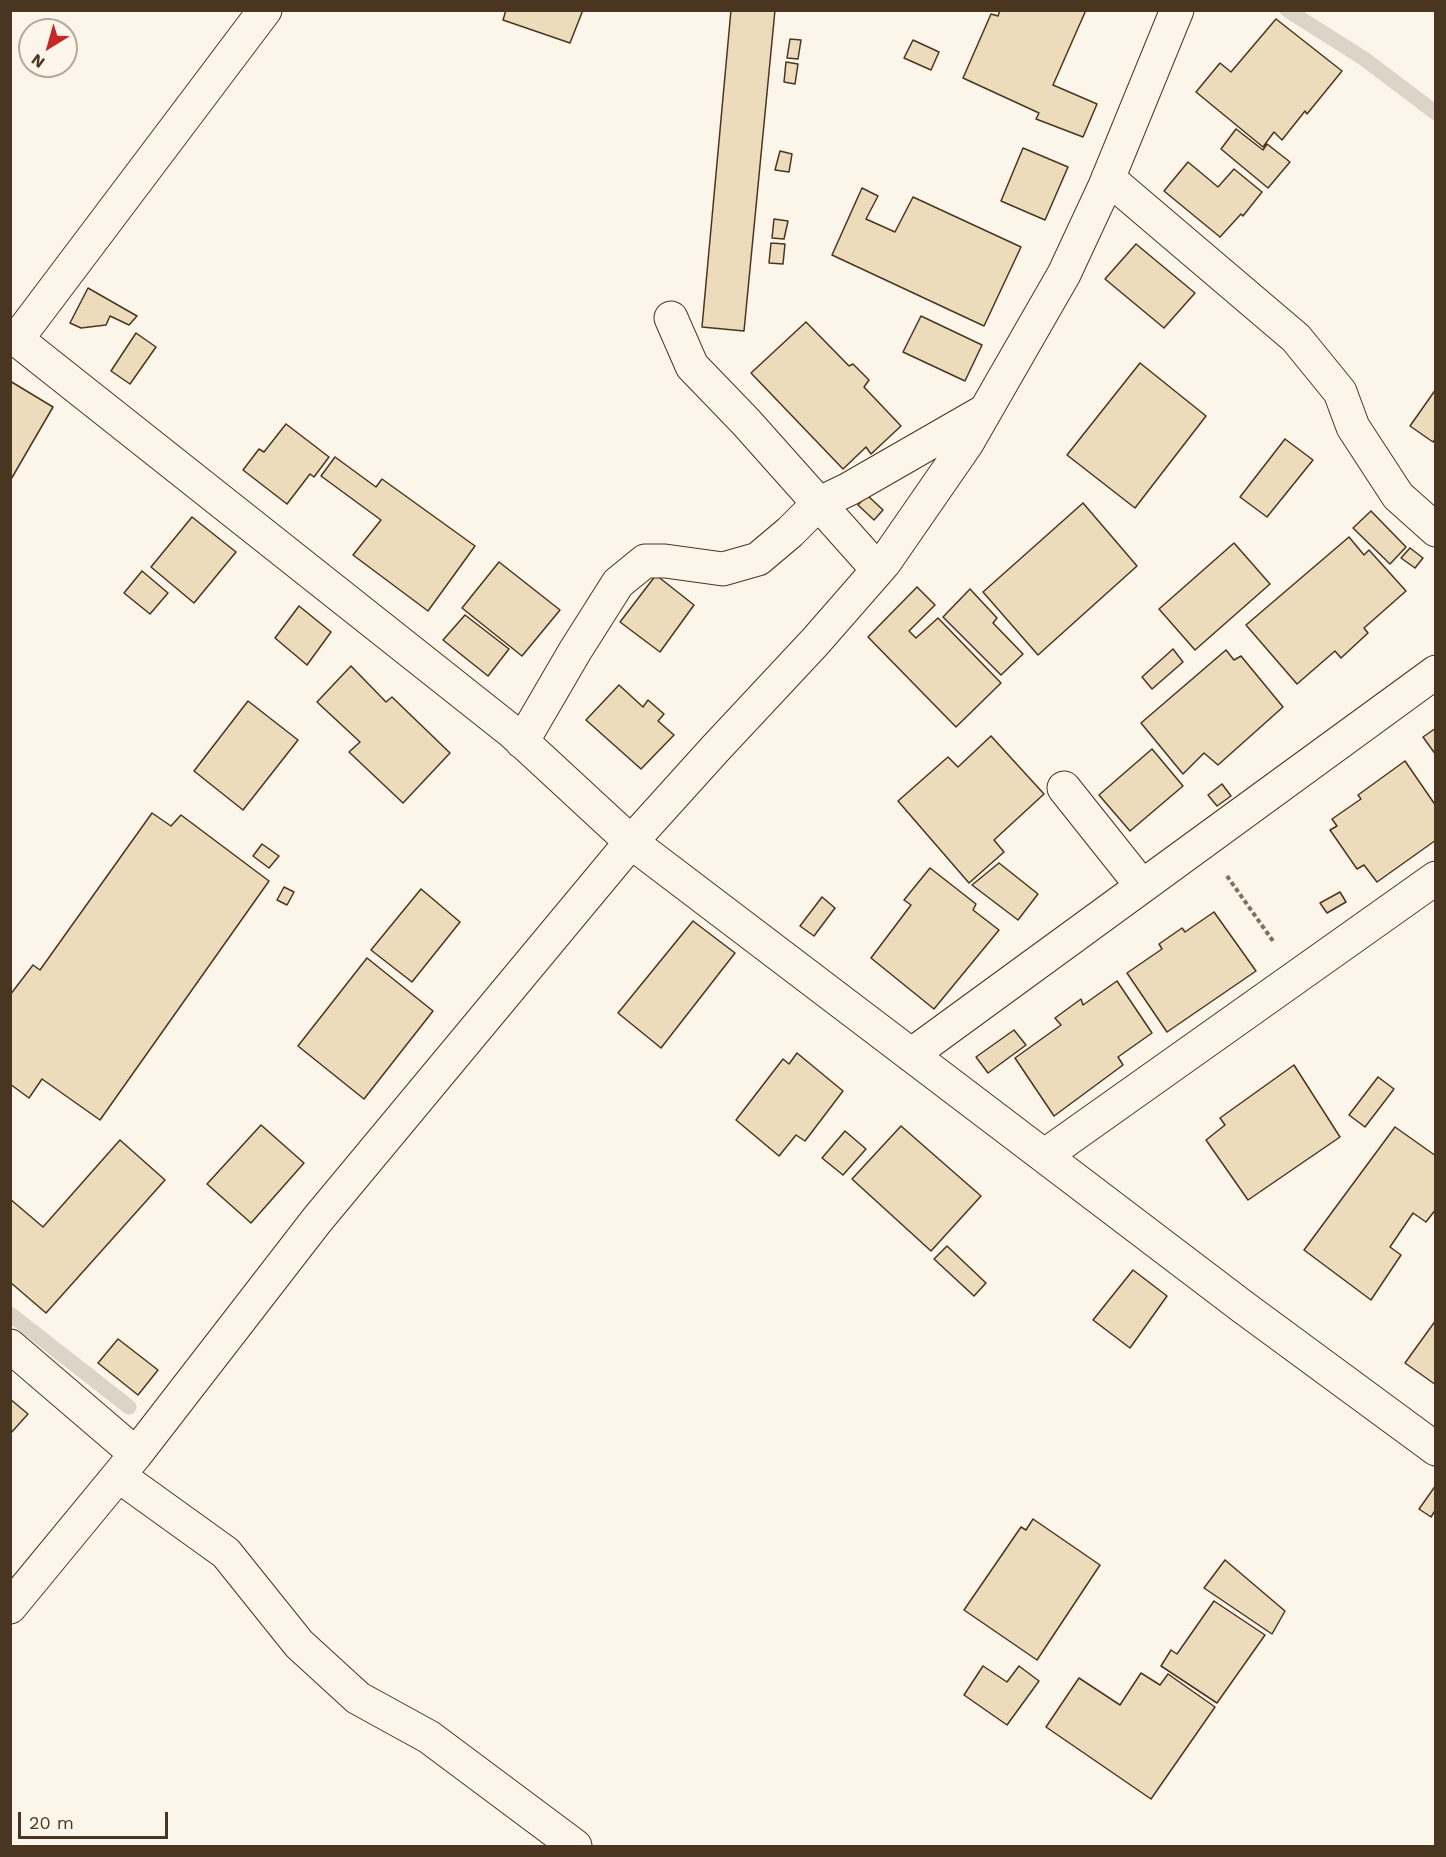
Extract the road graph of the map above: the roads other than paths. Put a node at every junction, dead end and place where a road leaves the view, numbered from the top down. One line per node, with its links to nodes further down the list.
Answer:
1 (265, 10): 5 (street)
2 (1177, 10): 3 (street)
3 (1108, 178): 6 (street); 8 (street)
4 (670, 318): 7 (street)
5 (14, 336): 11 (street)
6 (985, 411): 7 (street); 9 (street)
7 (818, 504): 9 (street); 11 (street)
8 (1436, 530)
9 (878, 570): 13 (street)
10 (1436, 672): 15 (street)
11 (522, 742): 13 (street)
12 (1064, 788): 15 (street)
13 (631, 842): 16 (street); 20 (street)
14 (1436, 878): 17 (street)
15 (1142, 886): 16 (street)
16 (911, 1055): 17 (street)
17 (1044, 1156): 19 (street)
18 (10, 1346): 20 (street)
19 (1436, 1449)
20 (128, 1465): 21 (street); 22 (street)
21 (10, 1607)
22 (575, 1846)

